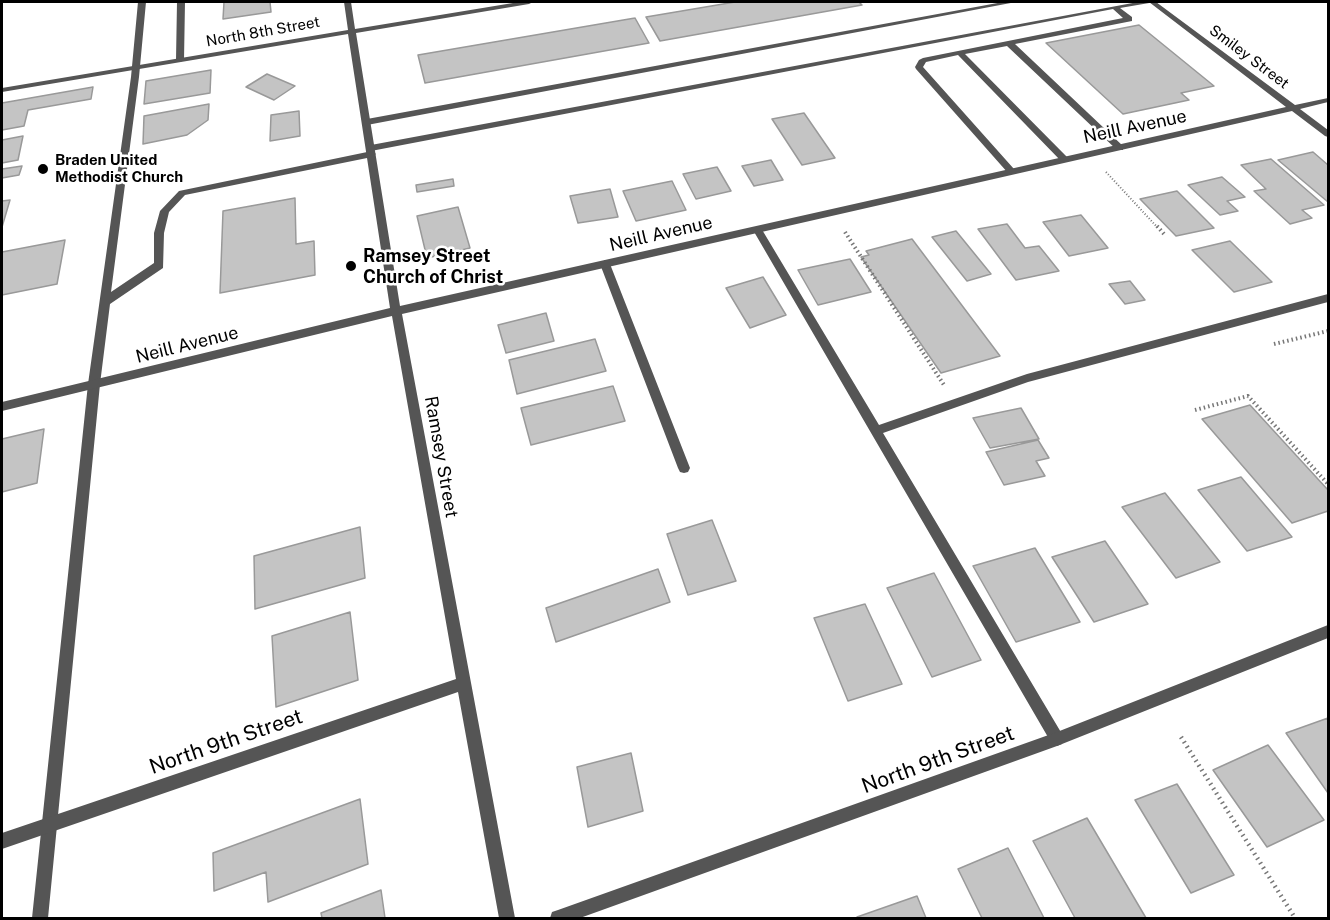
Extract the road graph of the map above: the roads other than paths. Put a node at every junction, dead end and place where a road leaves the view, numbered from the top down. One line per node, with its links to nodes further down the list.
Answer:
1 (142, 2): 12 (street)
2 (181, 2): 11 (street)
3 (347, 2): 8 (street, Ramsey Street)
4 (529, 2): 8 (street, North 8th Street)
5 (1012, 2): 16 (street)
6 (1152, 2): 7 (street); 15 (street, Smiley Street)
7 (1114, 7): 9 (street); 19 (street)
8 (353, 31): 11 (street, North 8th Street); 16 (street, Ramsey Street)
9 (1009, 43): 10 (street); 18 (street)
10 (960, 53): 20 (street); 21 (street)
11 (180, 60): 12 (street, North 8th Street)
12 (136, 67): 13 (street, North 8th Street); 25 (street)
13 (2, 90)
14 (1329, 100): 15 (street, Neill Avenue)
15 (1294, 108): 17 (street, Smiley Street); 18 (street, Neill Avenue)
16 (367, 122): 19 (street, Ramsey Street)
17 (1329, 134)
18 (1120, 148): 20 (street, Neill Avenue)
19 (372, 151): 25 (street); 26 (street, Ramsey Street)
20 (1064, 159): 21 (street, Neill Avenue)
21 (1011, 171): 22 (street, Neill Avenue)
22 (758, 230): 23 (street, Neill Avenue); 29 (street)
23 (605, 264): 26 (street, Neill Avenue); 30 (street)
24 (1329, 298): 29 (street)
25 (105, 302): 27 (street)
26 (396, 311): 27 (street, Neill Avenue); 32 (street, Ramsey Street)
27 (94, 384): 28 (street, Neill Avenue); 34 (street)
28 (2, 407)
29 (875, 431): 33 (street)
30 (684, 468)
31 (1329, 632): 33 (street, North 9th Street)
32 (464, 683): 34 (street, North 9th Street); 37 (street, Ramsey Street)
33 (1057, 739): 38 (street, North 9th Street)
34 (48, 826): 35 (street, North 9th Street); 36 (street)
35 (2, 841)
36 (40, 918)
37 (507, 918)
38 (558, 918)

